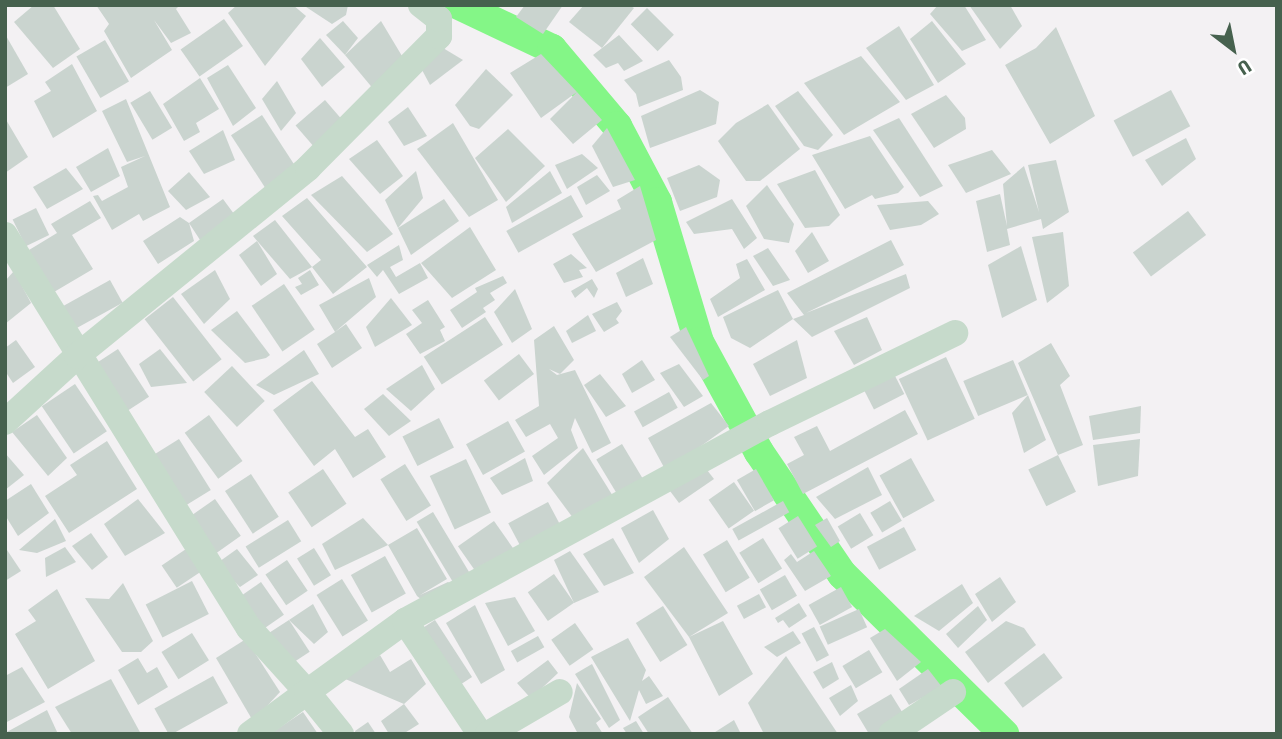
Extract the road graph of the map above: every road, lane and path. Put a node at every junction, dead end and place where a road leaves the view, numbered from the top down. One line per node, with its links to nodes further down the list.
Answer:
1 (421, 5): 4 (street)
2 (5, 235): 4 (street)
3 (955, 333): 6 (street)
4 (76, 356): 5 (street); 7 (street)
5 (5, 422)
6 (405, 621): 7 (street); 12 (street)
7 (307, 692): 10 (street); 11 (street)
8 (561, 692): 13 (street)
9 (953, 692): 14 (street)
10 (250, 734)
11 (341, 734)
12 (480, 734)
13 (488, 734)
14 (891, 734)

